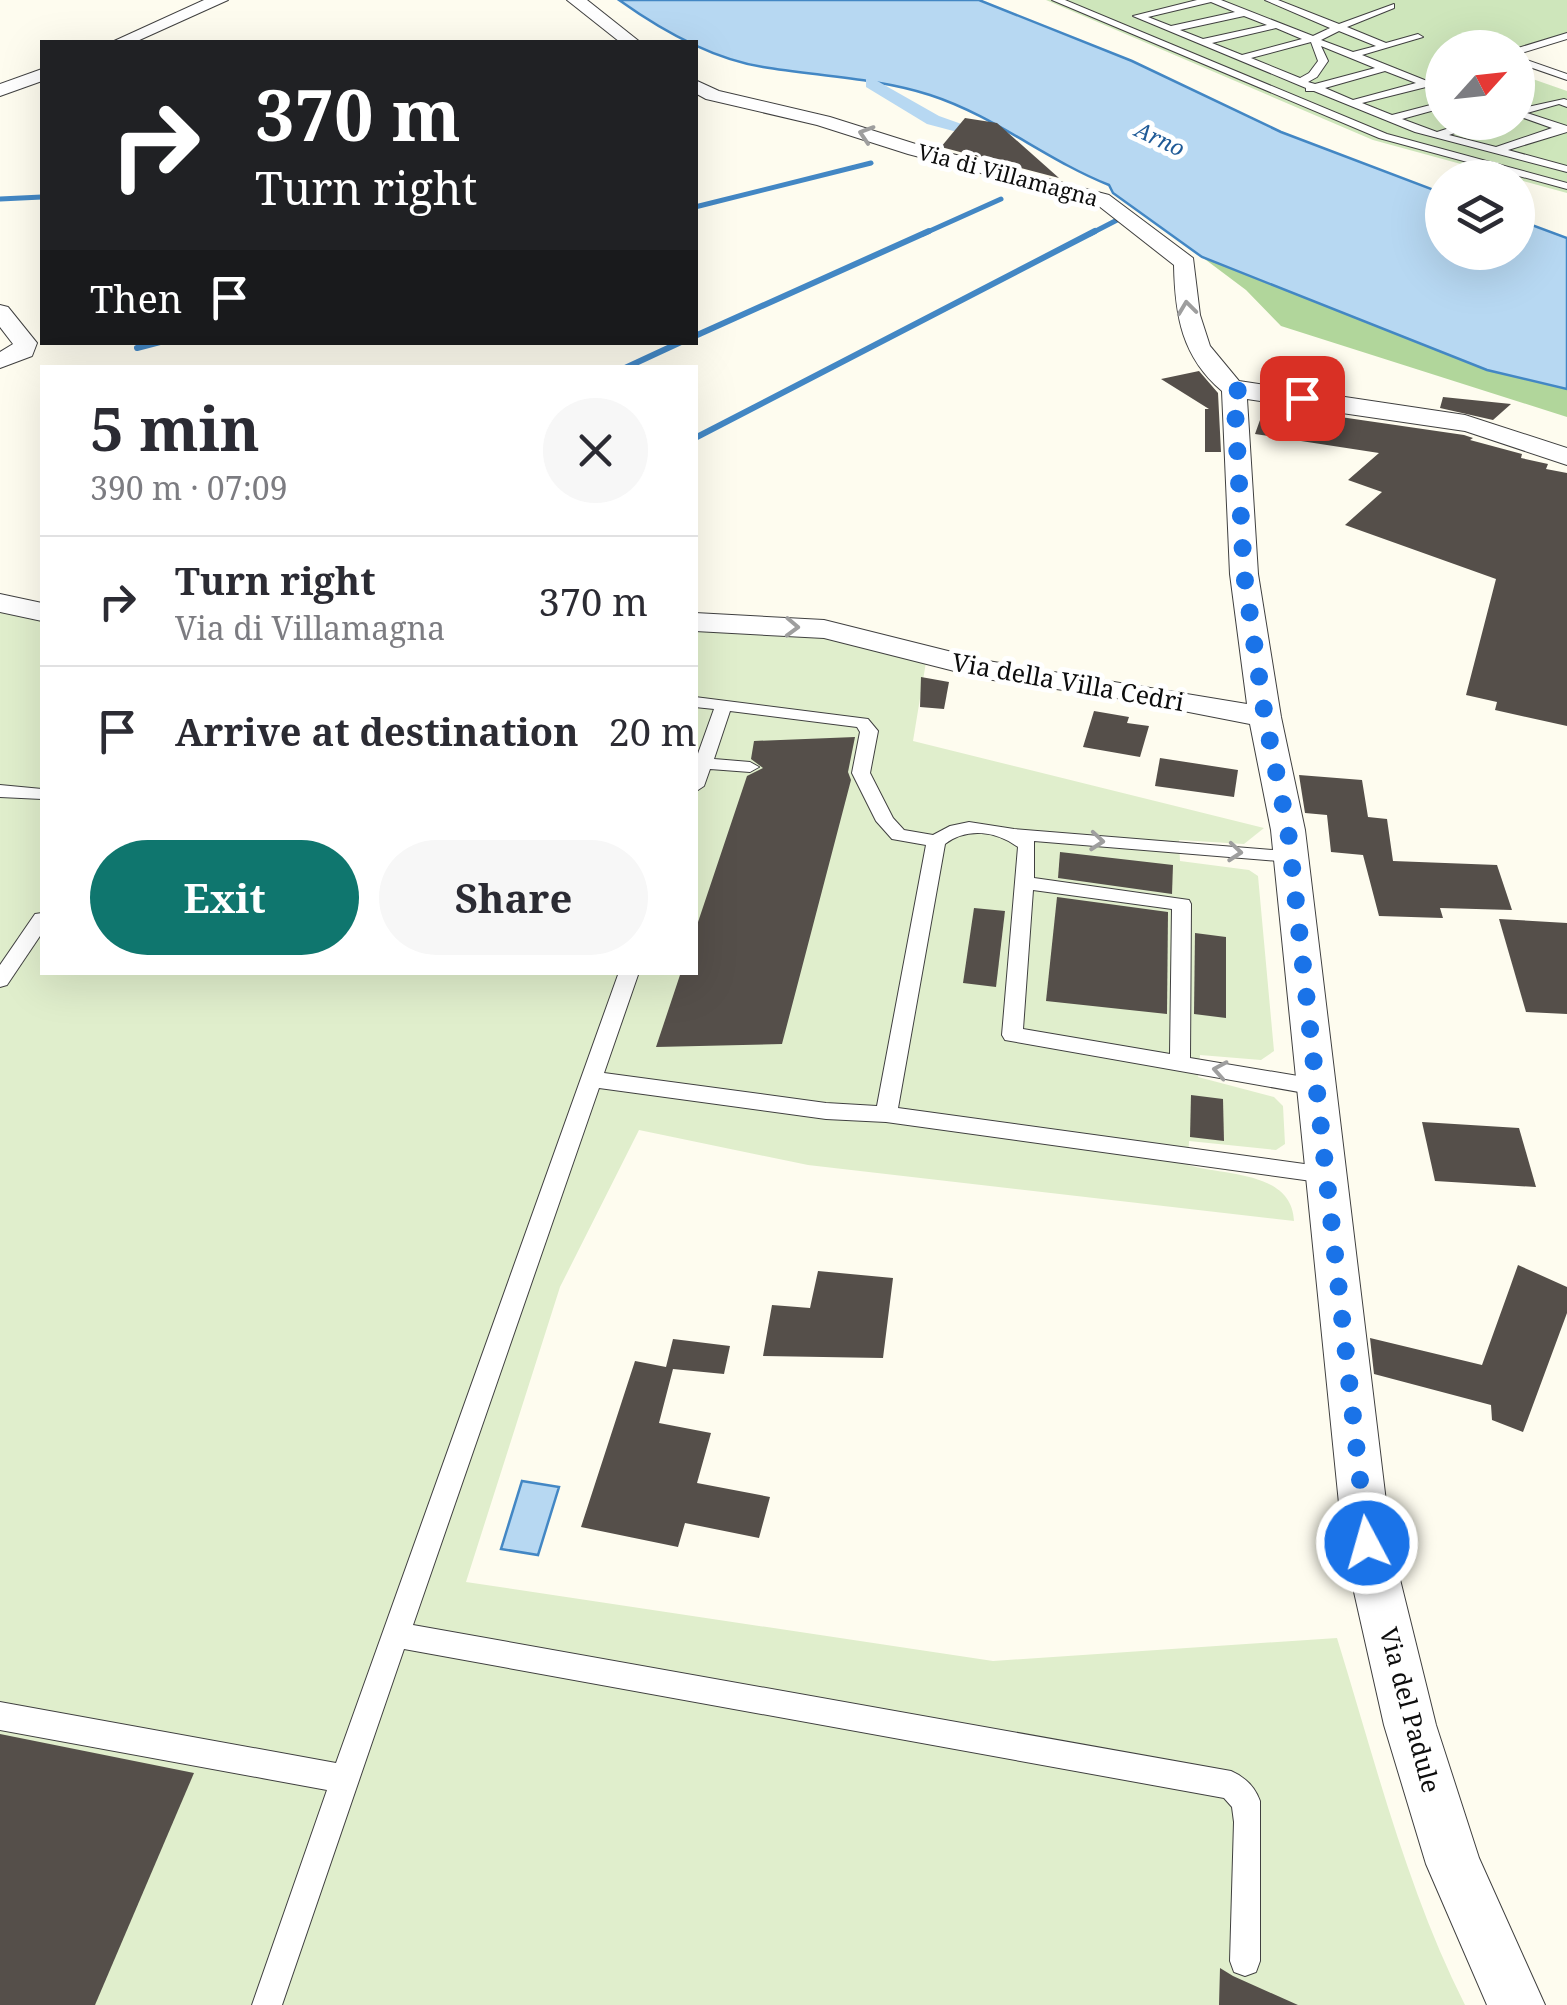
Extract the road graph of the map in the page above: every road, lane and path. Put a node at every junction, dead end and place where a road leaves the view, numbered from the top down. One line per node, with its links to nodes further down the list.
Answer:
1 (219, 0): 18 (street)
2 (576, 0): 19 (street)
3 (1057, 0): 12 (lane)
4 (1170, 0): 7 (lane)
5 (1211, 0): 7 (lane); 10 (lane)
6 (1270, 0): 14 (lane)
7 (1183, 6): 11 (lane)
8 (1391, 6): 14 (lane)
9 (1120, 11): 11 (lane)
10 (1246, 13): 13 (lane); 15 (lane)
11 (1136, 16): 12 (lane); 15 (lane)
12 (1111, 22): 38 (lane)
13 (1277, 25): 20 (lane); 21 (lane)
14 (1337, 27): 20 (lane); 23 (lane)
15 (1171, 29): 21 (lane)
16 (1567, 36): 22 (lane)
17 (1418, 37): 23 (lane)
18 (126, 40)
19 (627, 40)
20 (1314, 40): 26 (lane); 27 (lane); 32 (lane)
21 (1203, 42): 27 (lane)
22 (1549, 42): 24 (lane); 25 (lane)
23 (1386, 46): 26 (lane)
24 (1535, 46)
25 (1567, 48)
26 (1352, 55): 29 (lane)
27 (1241, 58): 32 (lane)
28 (1535, 66): 31 (lane)
29 (1385, 68): 33 (lane); 36 (lane)
30 (40, 76): 37 (street)
31 (1567, 77)
32 (1300, 82): 36 (lane)
33 (1425, 84)
34 (1425, 84): 39 (lane)
35 (698, 88): 55 (street, Via di Villamagna, one-way to 35)
36 (1315, 88): 38 (lane); 39 (lane)
37 (0, 90)
38 (1287, 96): 52 (lane)
39 (1352, 103): 43 (lane)
40 (1567, 104): 41 (lane)
41 (1535, 109)
42 (1425, 110): 43 (lane)
43 (1392, 119): 46 (lane)
44 (1535, 119): 45 (lane)
45 (1565, 129): 48 (lane)
46 (1425, 131)
47 (1457, 140): 48 (lane)
48 (1496, 150): 50 (lane)
49 (1567, 160): 50 (lane)
50 (1552, 165): 51 (lane)
51 (1567, 169)
52 (1567, 186)
53 (0, 312): 54 (street)
54 (0, 361)
55 (1234, 390): 56 (street); 62 (street, Via del Padule)
56 (1567, 458)
57 (0, 603): 58 (street)
58 (40, 612)
59 (698, 622): 62 (street, Via della Villa Cedri, one-way to 62)
60 (698, 702): 61 (lane)
61 (724, 705): 63 (lane); 69 (lane)
62 (1265, 717): 70 (street, Via del Padule)
63 (703, 763): 64 (lane); 65 (lane)
64 (750, 767)
65 (698, 777)
66 (0, 791): 67 (lane)
67 (40, 794)
68 (1016, 834): 69 (lane); 70 (lane, one-way to 70); 71 (lane)
69 (936, 841): 78 (lane)
70 (1291, 856): 77 (street, Via del Padule)
71 (1026, 883): 75 (lane); 75 (lane)
72 (40, 923): 74 (lane)
73 (628, 975): 76 (lane)
74 (0, 980)
75 (1180, 1063): 77 (lane, one-way to 75)
76 (591, 1080): 78 (lane); 80 (lane)
77 (1316, 1087): 79 (street, Via del Padule)
78 (886, 1114): 79 (lane)
79 (1326, 1175): 85 (street, Via del Padule)
80 (396, 1635): 82 (lane); 83 (lane)
81 (0, 1716): 82 (lane)
82 (345, 1779): 84 (lane)
83 (1245, 1961)
84 (268, 2005)
85 (1516, 2005)

